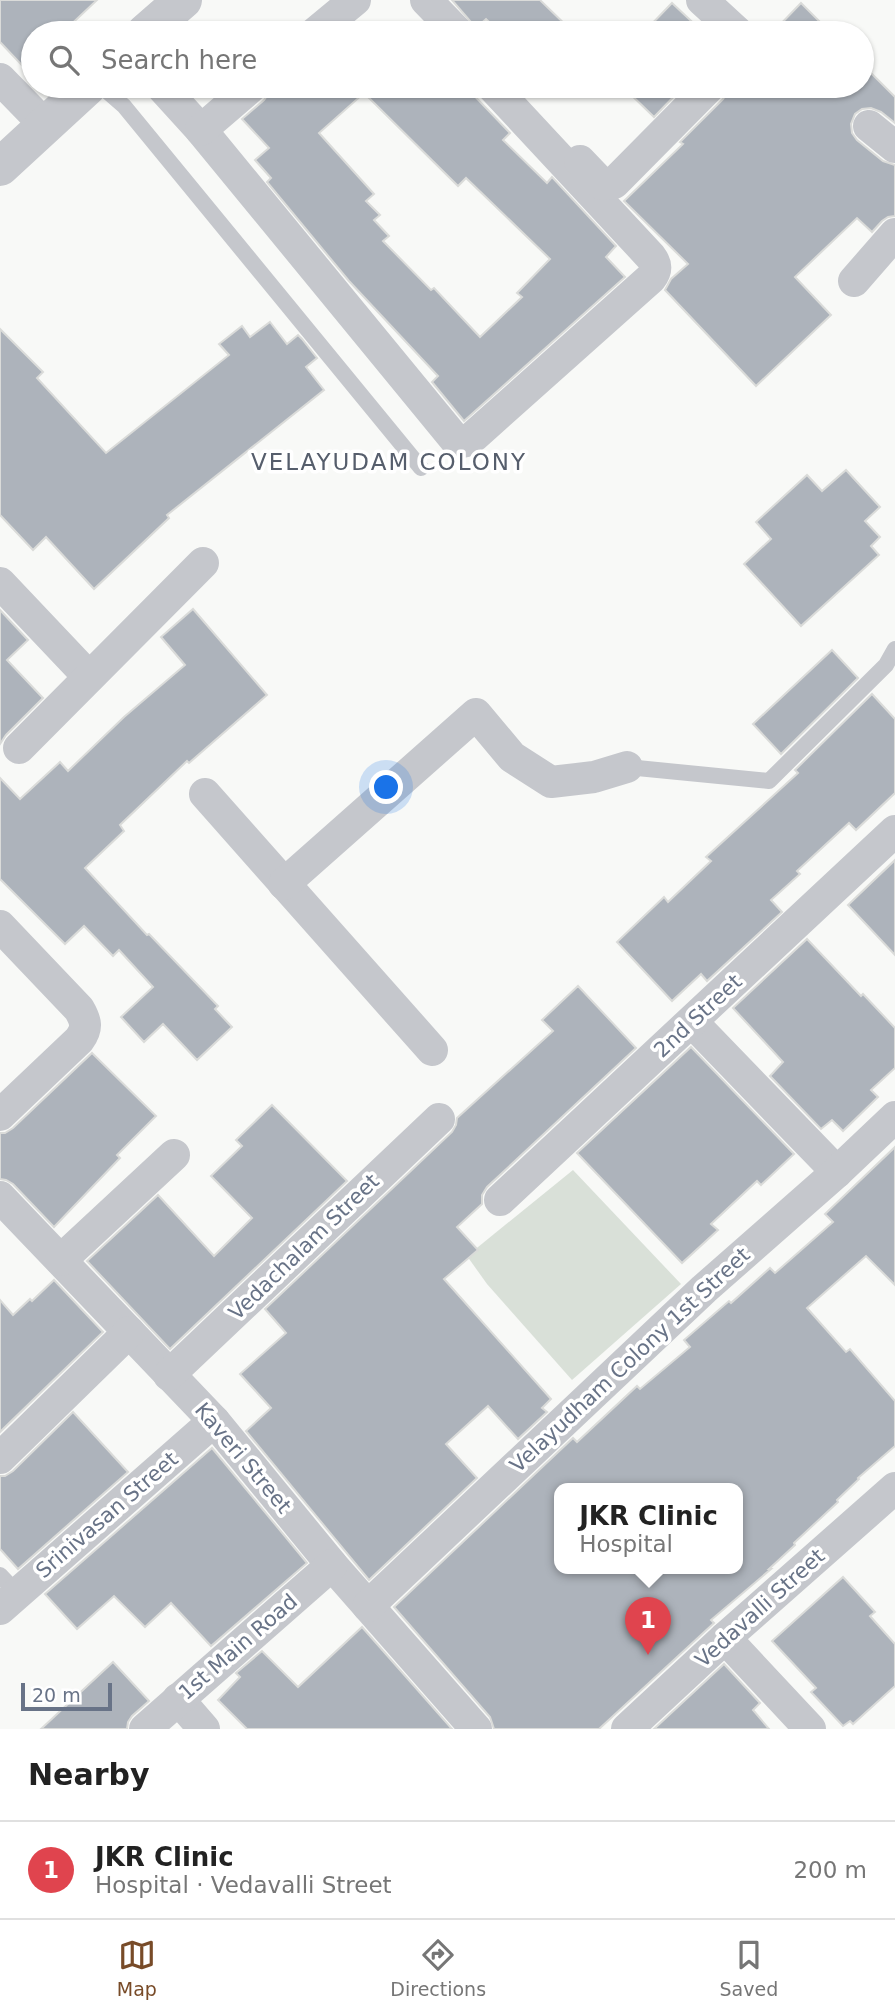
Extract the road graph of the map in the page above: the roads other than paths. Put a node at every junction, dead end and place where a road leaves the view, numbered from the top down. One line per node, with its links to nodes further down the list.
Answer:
1 (355, 0): 5 (street)
2 (413, 0): 6 (street)
3 (426, 0): 7 (street)
4 (702, 0): 8 (street)
5 (330, 21)
6 (433, 21)
7 (446, 21)
8 (725, 21)
9 (0, 79): 17 (street)
10 (75, 98): 17 (street)
11 (115, 98): 24 (lane)
12 (173, 98): 19 (street)
13 (217, 98): 19 (street)
14 (503, 98): 19 (street)
15 (519, 98): 16 (street)
16 (698, 98)
17 (46, 126): 21 (street)
18 (869, 126): 20 (street)
19 (201, 130)
20 (895, 147)
21 (0, 167)
22 (895, 234): 23 (street)
23 (854, 281)
24 (421, 468)
25 (203, 564): 28 (street)
26 (0, 583): 28 (street)
27 (895, 649): 30 (lane)
28 (89, 677): 29 (street)
29 (19, 748)
30 (627, 767): 33 (street)
31 (205, 794): 33 (street)
32 (895, 831): 35 (street, 2nd Street)
33 (284, 884): 36 (street)
34 (0, 926): 37 (street)
35 (692, 1022): 41 (street); 43 (street, 2nd Street)
36 (432, 1050)
37 (0, 1115)
38 (895, 1117): 41 (street, Velayudham Colony 1st Street)
39 (439, 1119): 46 (street, Vedachalam Street)
40 (174, 1154): 44 (street)
41 (837, 1172): 52 (street, Velayudham Colony 1st Street)
42 (1, 1200): 44 (street, Kaveri Street)
43 (500, 1200)
44 (61, 1260): 45 (street, Kaveri Street)
45 (129, 1332): 46 (street, Kaveri Street); 48 (street)
46 (169, 1375): 47 (street, Kaveri Street)
47 (214, 1422): 50 (street, Kaveri Street); 51 (street, Srinivasan Street)
48 (0, 1458)
49 (895, 1489): 53 (street, Vedavalli Street)
50 (332, 1565): 52 (street, Kaveri Street); 54 (street, 1st Main Road)
51 (6, 1592)
52 (368, 1606): 57 (street, Kaveri Street)
53 (725, 1637): 58 (street, Vedavalli Street); 59 (street)
54 (178, 1699): 55 (street, 1st Main Road); 56 (street)
55 (145, 1729)
56 (204, 1729)
57 (476, 1729)
58 (627, 1729)
59 (810, 1729)

